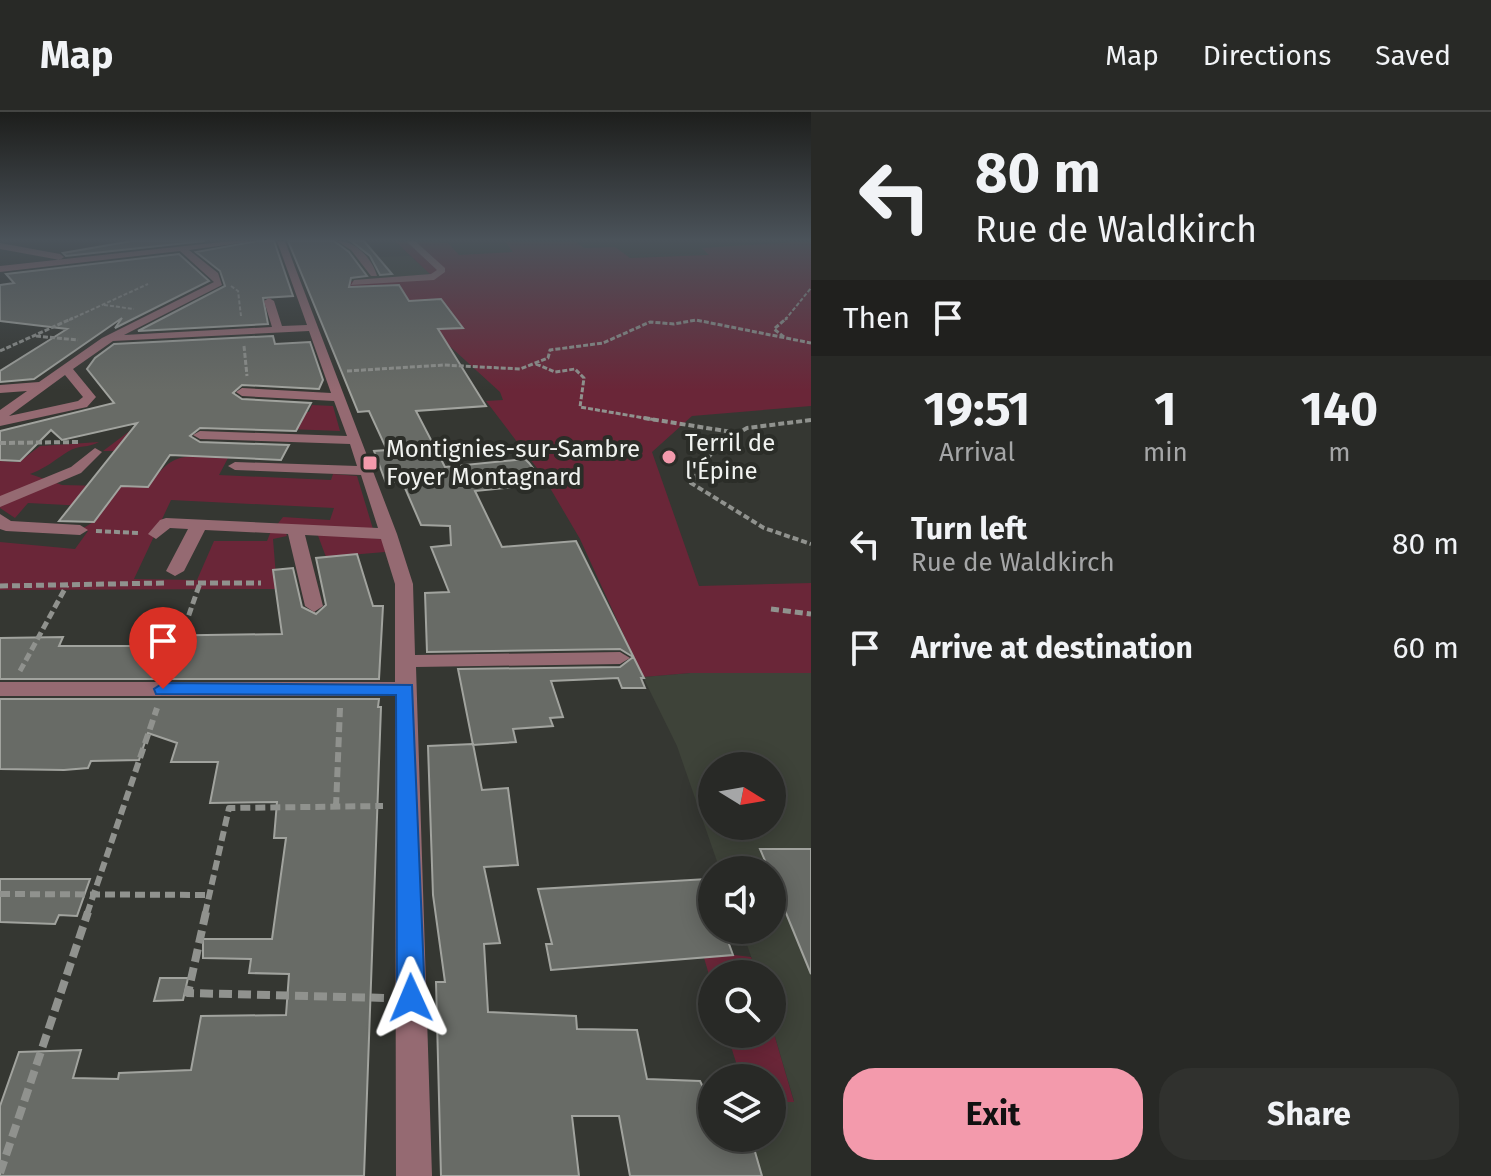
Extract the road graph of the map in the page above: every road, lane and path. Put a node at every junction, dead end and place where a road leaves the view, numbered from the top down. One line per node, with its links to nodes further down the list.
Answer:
1 (134, 291): 10 (path)
2 (204, 291): 12 (street)
3 (237, 291): 9 (path)
4 (299, 291): 7 (street)
5 (808, 291): 11 (path)
6 (269, 301): 8 (street)
7 (313, 328): 8 (street); 17 (street)
8 (278, 330): 9 (street)
9 (243, 332): 12 (street); 20 (path)
10 (35, 336): 12 (path); 14 (path)
11 (785, 338): 13 (path); 15 (path)
12 (104, 341): 16 (street)
13 (811, 343)
14 (0, 351)
15 (536, 364): 17 (path); 27 (path)
16 (66, 368): 18 (street); 26 (street)
17 (330, 372): 21 (street)
18 (41, 386): 19 (street); 23 (street)
19 (0, 389)
20 (242, 392): 21 (street)
21 (337, 397): 29 (street)
22 (0, 403): 23 (street)
23 (19, 403): 24 (street)
24 (0, 416)
25 (811, 420): 27 (path)
26 (0, 422)
27 (739, 433): 41 (path)
28 (200, 435): 29 (street)
29 (355, 440): 33 (street)
30 (0, 443): 31 (path)
31 (90, 447): 34 (street)
32 (235, 466): 33 (street)
33 (367, 471): 40 (street)
34 (0, 502)
35 (0, 519): 37 (street)
36 (199, 525): 38 (street); 39 (street); 42 (street)
37 (77, 530): 39 (path)
38 (295, 530): 40 (street); 47 (street)
39 (156, 534)
40 (389, 534): 51 (street)
41 (811, 544)
42 (175, 571)
43 (200, 583): 44 (path); 45 (path); 53 (path)
44 (261, 583)
45 (67, 585): 46 (path); 52 (path)
46 (0, 586)
47 (314, 606)
48 (771, 609): 49 (path)
49 (811, 614)
50 (620, 658): 51 (street)
51 (405, 675): 54 (street); 55 (street)
52 (5, 689): 53 (street)
53 (163, 689): 54 (street); 58 (path)
54 (341, 689): 56 (path)
55 (408, 806): 56 (path); 60 (street)
56 (336, 807): 59 (path)
57 (0, 894): 58 (path)
58 (93, 894): 59 (path); 61 (path)
59 (211, 895): 60 (path)
60 (411, 998): 62 (street)
61 (0, 1173)
62 (414, 1176)

